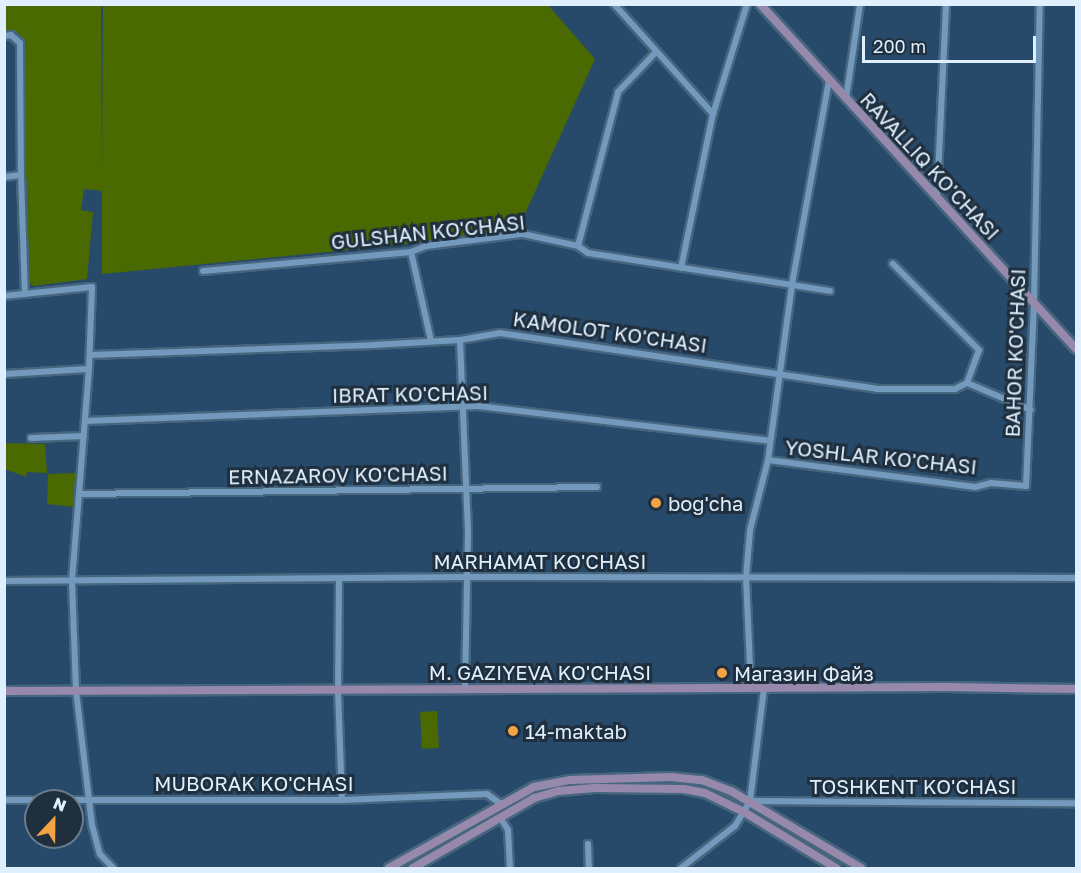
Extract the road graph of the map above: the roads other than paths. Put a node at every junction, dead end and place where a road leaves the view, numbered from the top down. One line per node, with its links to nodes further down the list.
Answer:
1 (614, 4): 8 (street)
2 (747, 4): 11 (street)
3 (760, 4): 9 (street, RAVALLIQ KO'CHASI)
4 (860, 4): 10 (street)
5 (946, 4): 14 (street)
6 (1040, 4): 24 (street, BAHOR KO'CHASI)
7 (4, 36): 12 (street)
8 (656, 52): 11 (street); 15 (street)
9 (829, 80): 10 (street, RAVALLIQ KO'CHASI); 20 (street)
10 (846, 98): 14 (street, RAVALLIQ KO'CHASI)
11 (713, 114): 18 (street)
12 (21, 175): 13 (street); 22 (street)
13 (4, 177)
14 (937, 197): 24 (street, RAVALLIQ KO'CHASI)
15 (578, 246): 16 (street, GULSHAN KO'CHASI); 18 (street, GULSHAN KO'CHASI)
16 (411, 252): 19 (street, GULSHAN KO'CHASI); 26 (street)
17 (893, 264): 32 (street)
18 (681, 268): 20 (street, GULSHAN KO'CHASI)
19 (203, 271)
20 (792, 284): 21 (street, GULSHAN KO'CHASI); 30 (street)
21 (830, 291)
22 (25, 294): 23 (street); 28 (street)
23 (4, 296)
24 (1034, 303): 27 (street, RAVALLIQ KO'CHASI); 34 (street, BAHOR KO'CHASI)
25 (460, 340): 26 (street, KAMOLOT KO'CHASI); 30 (street, KAMOLOT KO'CHASI); 33 (street)
26 (431, 341): 28 (street, KAMOLOT KO'CHASI)
27 (1077, 349)
28 (90, 355): 29 (street)
29 (89, 369): 31 (street); 35 (street)
30 (780, 373): 32 (street, KAMOLOT KO'CHASI); 38 (street)
31 (4, 374)
32 (967, 384): 34 (street)
33 (462, 408): 35 (street, IBRAT KO'CHASI); 38 (street, IBRAT KO'CHASI); 42 (street)
34 (1031, 410): 41 (street, BAHOR KO'CHASI)
35 (85, 421): 36 (street)
36 (84, 436): 37 (street); 43 (street)
37 (31, 438)
38 (770, 441): 39 (street)
39 (768, 460): 41 (street, YOSHLAR KO'CHASI); 44 (street)
40 (597, 486): 42 (street, ERNAZAROV KO'CHASI)
41 (1026, 486)
42 (465, 490): 43 (street, ERNAZAROV KO'CHASI); 45 (street)
43 (80, 494): 49 (street)
44 (746, 576): 45 (street, MARHAMAT KO'CHASI); 46 (street, MARHAMAT KO'CHASI); 51 (street)
45 (467, 577): 47 (street, MARHAMAT KO'CHASI); 50 (street)
46 (1077, 578)
47 (339, 579): 49 (street, MARHAMAT KO'CHASI); 56 (street)
48 (4, 581): 49 (street, MARHAMAT KO'CHASI)
49 (72, 581): 55 (street)
50 (465, 688): 51 (street, M. GAZIYEVA KO'CHASI); 56 (street, M. GAZIYEVA KO'CHASI)
51 (751, 688): 52 (street, M. GAZIYEVA KO'CHASI)
52 (764, 688): 53 (street, M. GAZIYEVA KO'CHASI); 60 (street)
53 (1077, 689)
54 (4, 691): 55 (street, M. GAZIYEVA KO'CHASI)
55 (76, 691): 56 (street, M. GAZIYEVA KO'CHASI); 58 (street)
56 (338, 691): 59 (street)
57 (4, 800): 58 (street, MUBORAK KO'CHASI)
58 (88, 800): 59 (street, MUBORAK KO'CHASI); 66 (street)
59 (342, 800): 62 (street, MUBORAK KO'CHASI)
60 (750, 801): 61 (street, TOSHKENT KO'CHASI); 62 (street); 63 (street); 73 (street)
61 (1077, 803)
62 (501, 804): 67 (street)
63 (744, 812): 64 (street); 71 (street); 72 (street)
64 (500, 817): 68 (street); 69 (street)
65 (588, 844): 70 (street)
66 (113, 868)
67 (389, 868)
68 (413, 868)
69 (510, 868)
70 (589, 868)
71 (681, 868)
72 (836, 868)
73 (861, 868)

